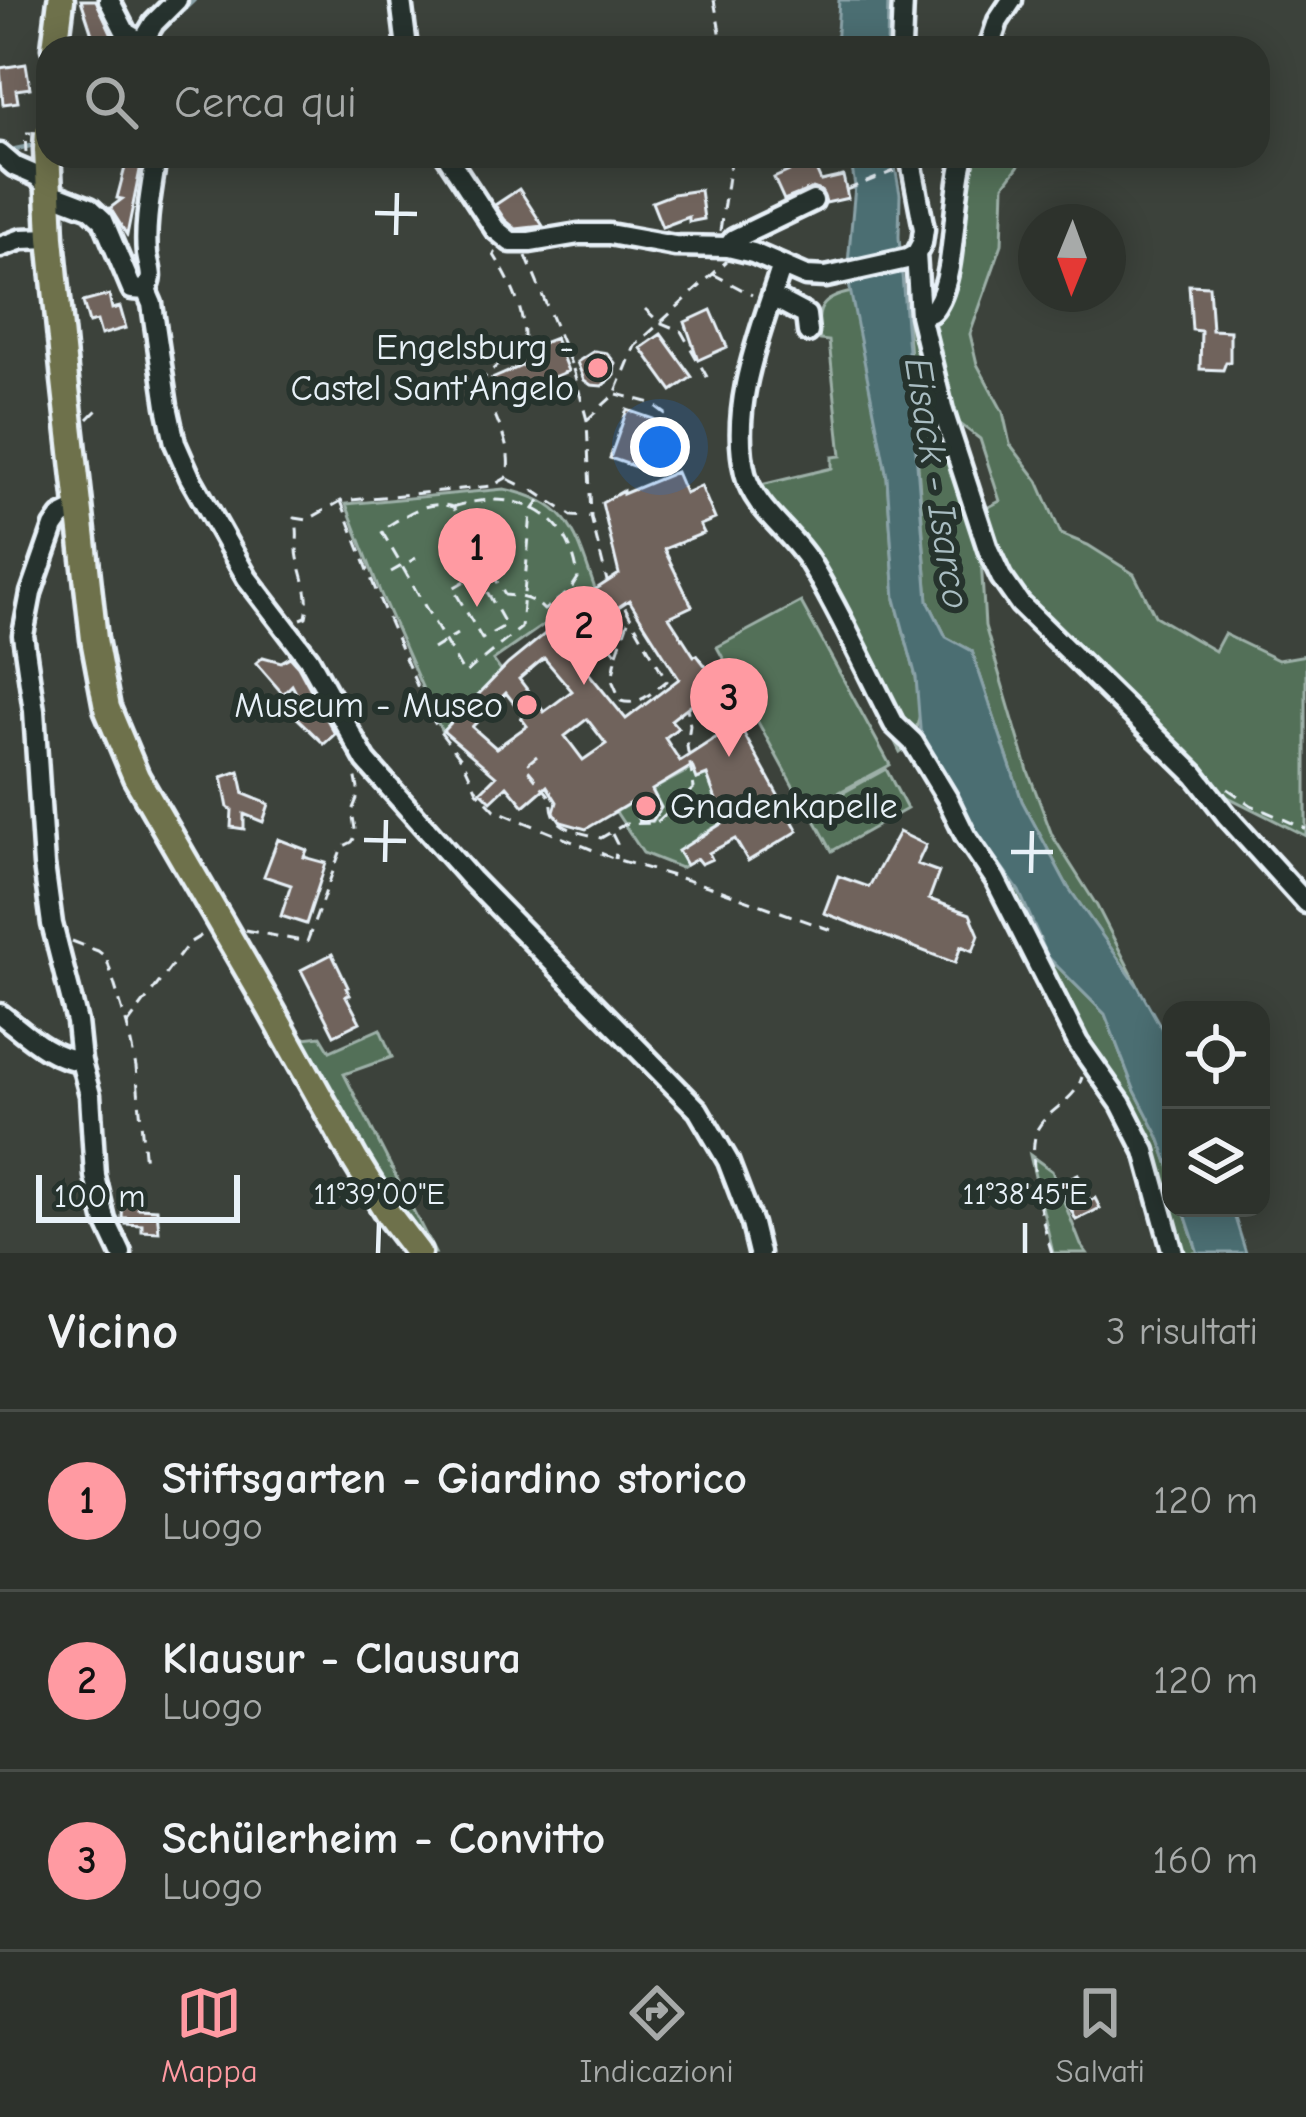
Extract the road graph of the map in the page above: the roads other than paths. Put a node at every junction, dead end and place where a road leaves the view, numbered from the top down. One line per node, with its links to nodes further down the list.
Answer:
1 (61, 0): 7 (main road)
2 (109, 0): 8 (street)
3 (177, 0): 9 (street)
4 (401, 0): 10 (street)
5 (903, 0): 11 (street)
6 (1012, 0): 12 (street)
7 (53, 36)
8 (130, 36)
9 (146, 36)
10 (406, 36)
11 (902, 36)
12 (993, 36)
13 (0, 154): 19 (street)
14 (44, 168): 19 (main road)
15 (155, 168): 26 (street)
16 (455, 168): 23 (street)
17 (908, 168): 24 (street)
18 (961, 168): 28 (street)
19 (47, 185): 21 (main road); 26 (street)
20 (813, 201): 23 (street)
21 (51, 238): 22 (street); 30 (main road)
22 (0, 247)
23 (728, 247): 25 (street)
24 (911, 257): 25 (street); 28 (street)
25 (781, 268): 27 (street)
26 (146, 290): 36 (street)
27 (772, 297): 29 (street); 37 (street)
28 (920, 315): 31 (street)
29 (808, 332)
30 (79, 508): 33 (street); 35 (main road)
31 (1306, 903)
32 (0, 1014): 33 (street)
33 (81, 1061): 34 (street)
34 (122, 1253)
35 (418, 1253)
36 (759, 1253)
37 (1173, 1253)

